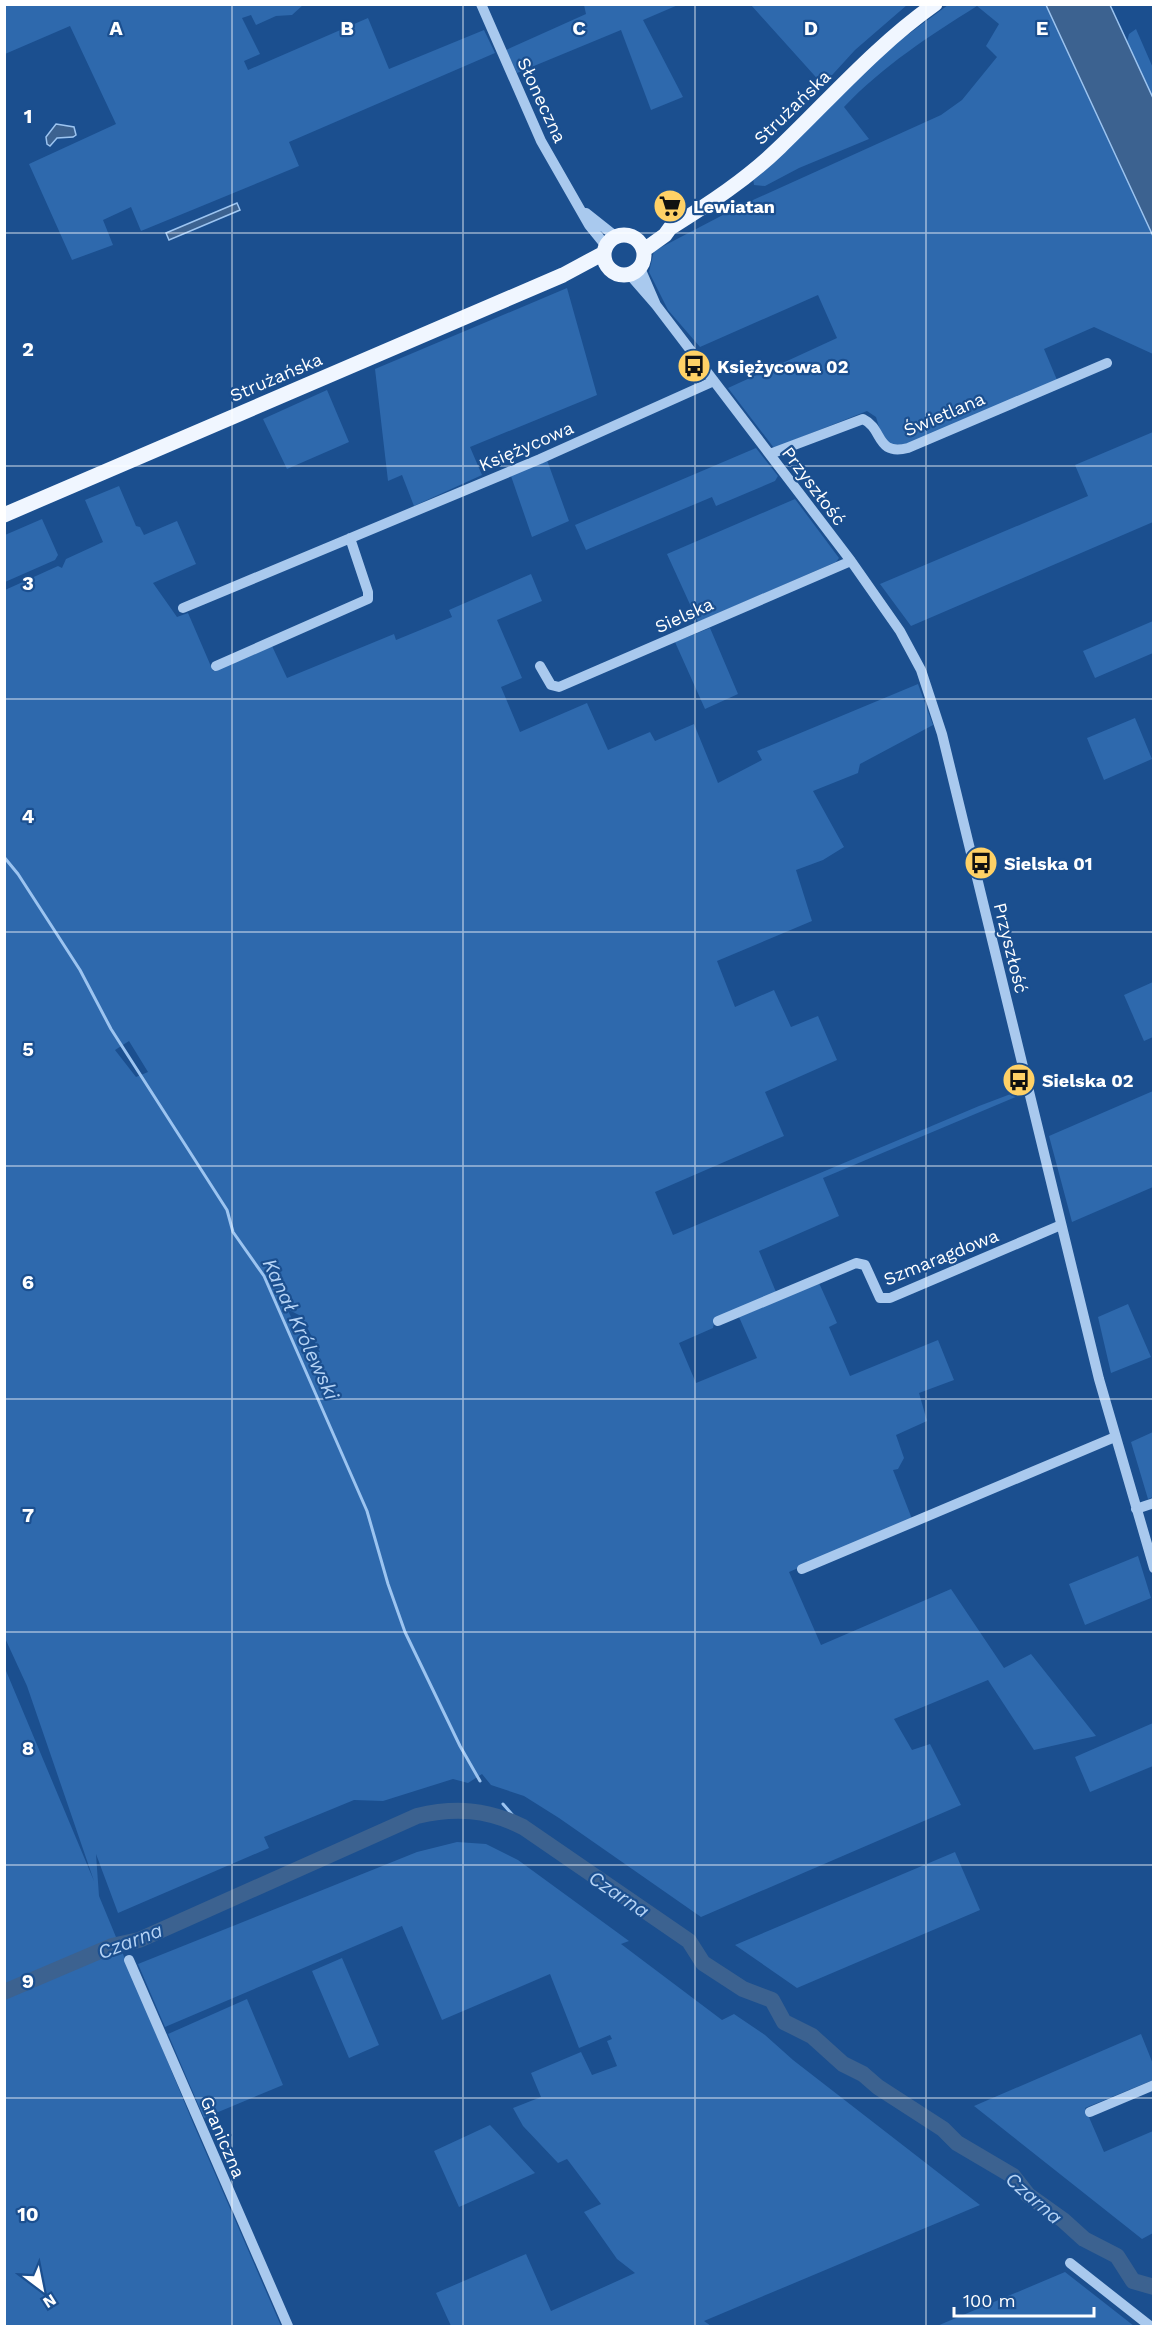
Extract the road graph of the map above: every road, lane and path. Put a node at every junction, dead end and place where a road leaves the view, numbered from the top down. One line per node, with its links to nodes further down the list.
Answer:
1 (481, 4): 4 (street, Słoneczna)
2 (935, 4): 3 (main road, Strużańska)
3 (641, 245): 4 (main road); 5 (main road)
4 (608, 251): 5 (main road); 9 (main road, Strużańska)
5 (634, 271): 7 (street, Przyszłość)
6 (1107, 363): 8 (street, Świetlana)
7 (714, 381): 8 (street, Przyszłość); 10 (street, Księżycowa)
8 (770, 454): 11 (street, Przyszłość)
9 (4, 515)
10 (350, 538): 12 (street, Księżycowa); 13 (street)
11 (851, 561): 14 (street, Sielska); 15 (street, Przyszłość)
12 (183, 608)
13 (216, 666)
14 (540, 666)
15 (1061, 1225): 16 (street, Szmaragdowa); 17 (street, Przyszłość)
16 (718, 1321)
17 (1116, 1437): 19 (street, Przyszłość); 21 (street)
18 (1154, 1503): 19 (street)
19 (1136, 1509): 20 (street, Przyszłość)
20 (1154, 1568)
21 (802, 1569)
22 (129, 1960): 26 (street, Graniczna)
23 (1154, 2085): 24 (street)
24 (1090, 2112)
25 (1070, 2263): 27 (street)
26 (288, 2326)
27 (1150, 2326)

